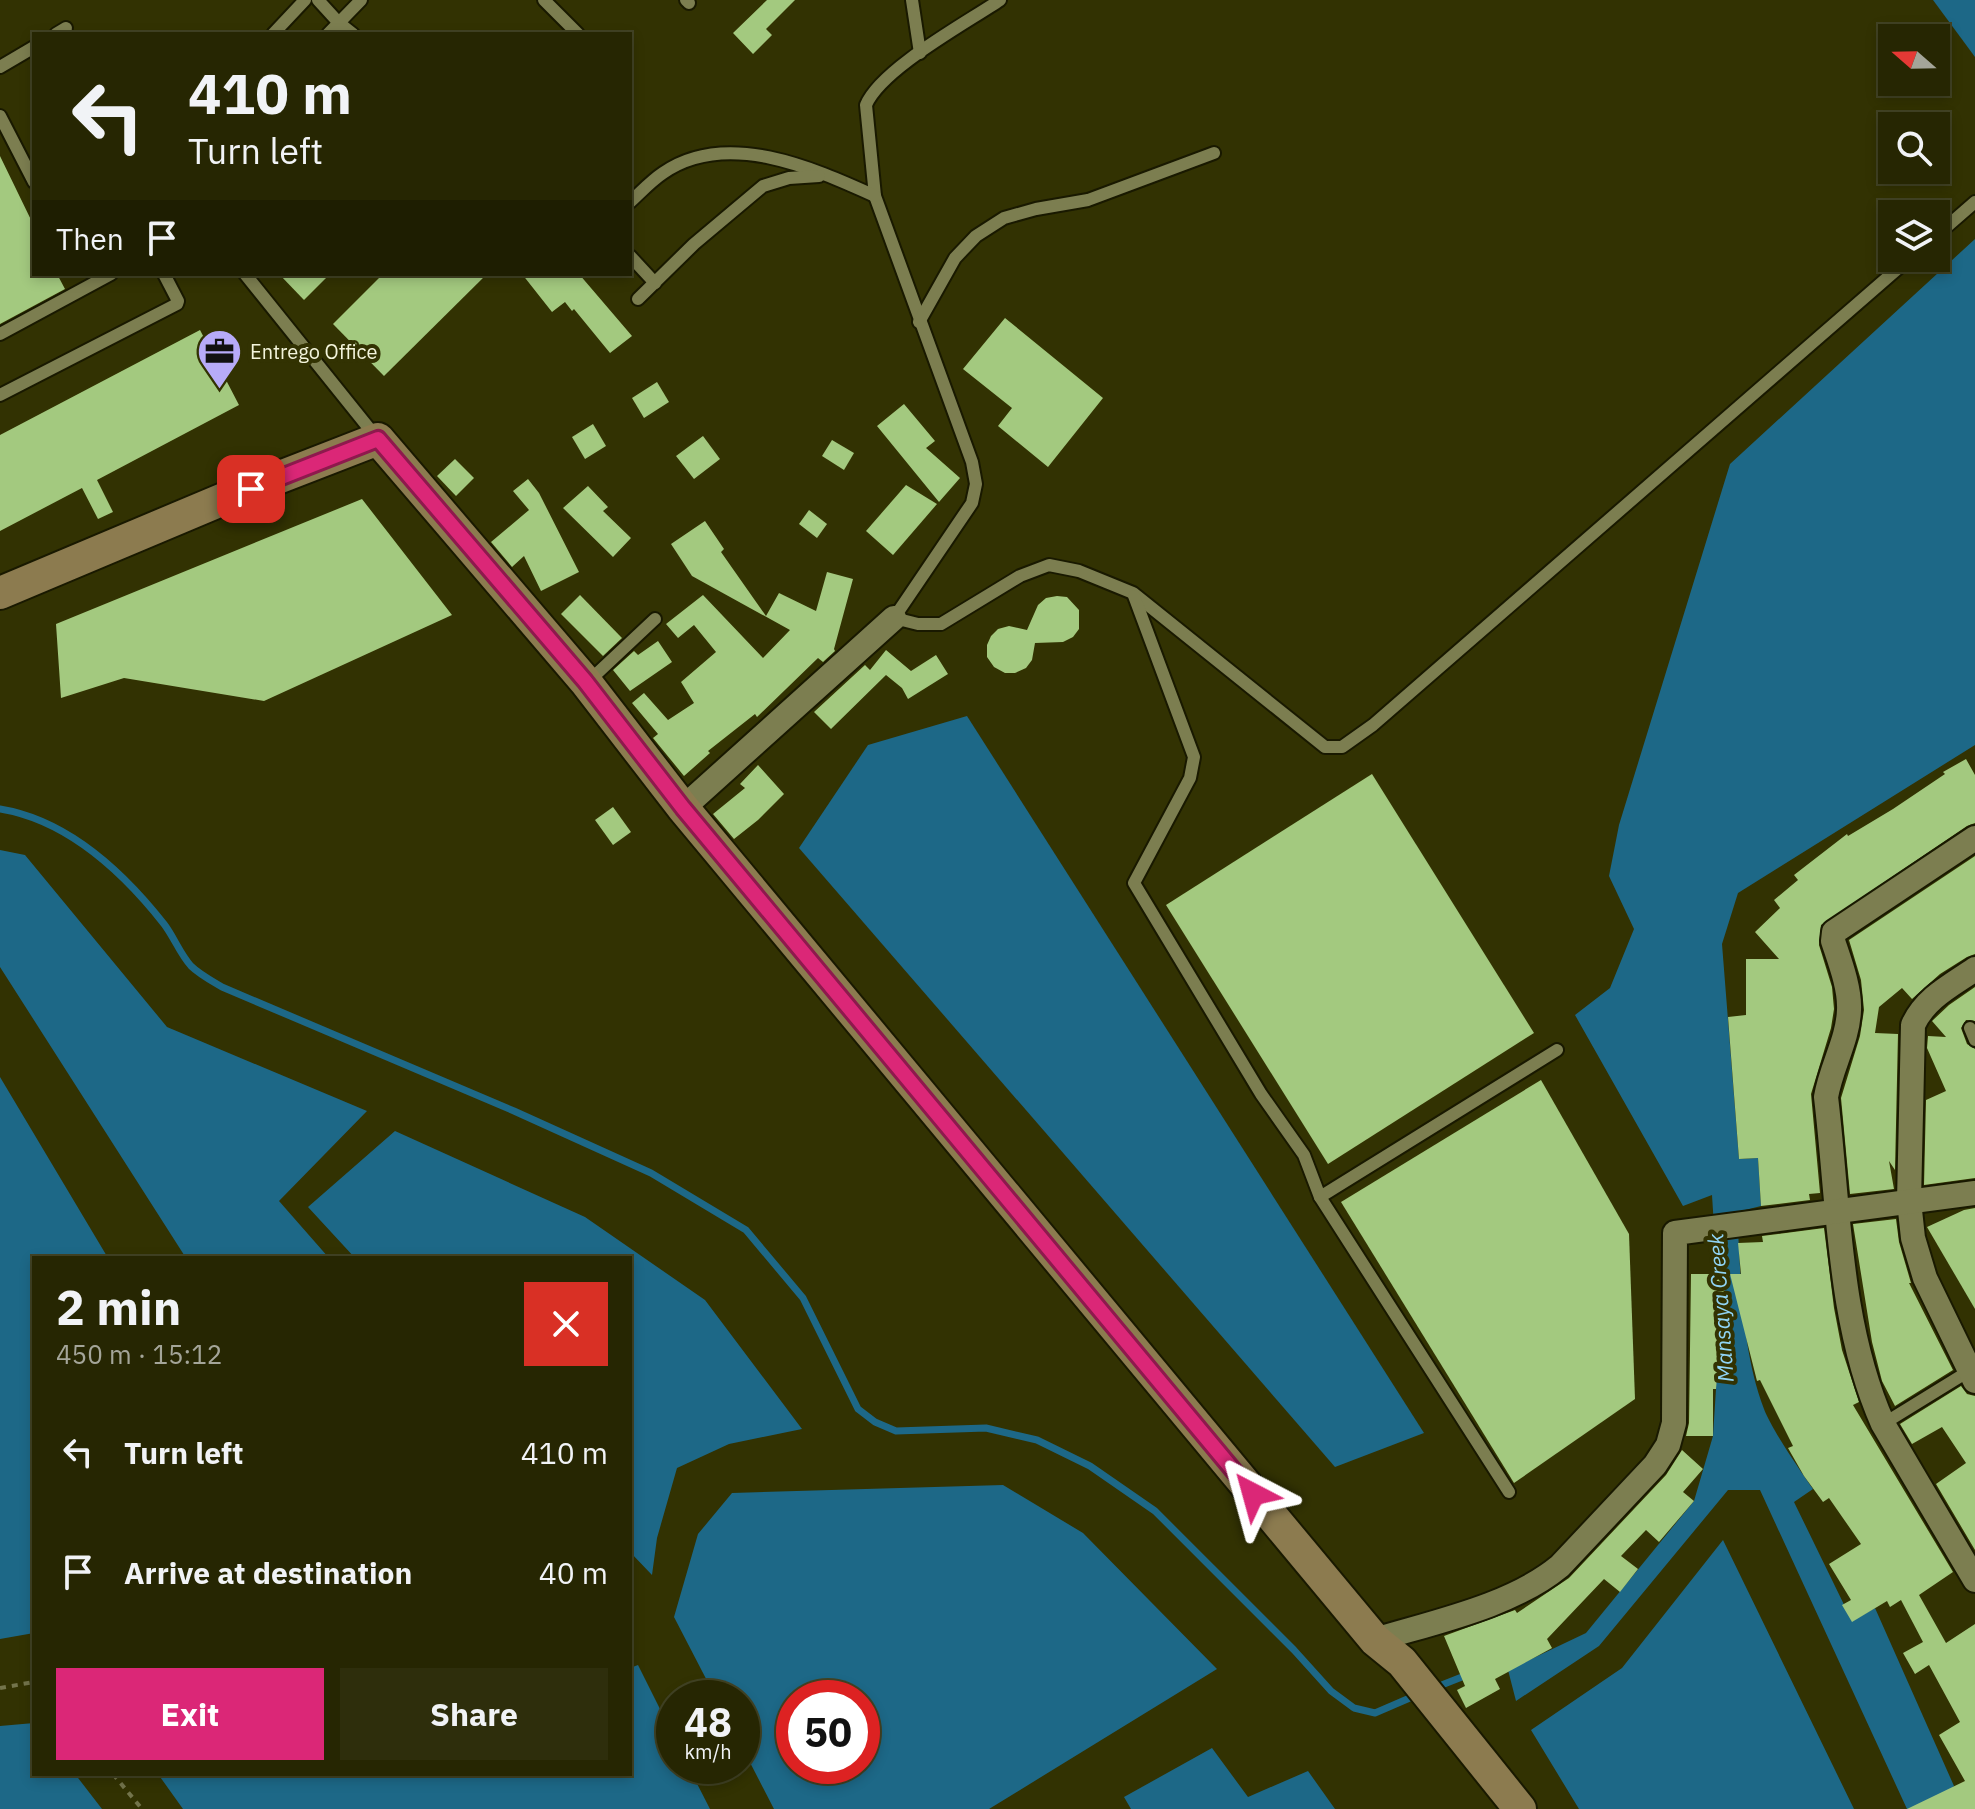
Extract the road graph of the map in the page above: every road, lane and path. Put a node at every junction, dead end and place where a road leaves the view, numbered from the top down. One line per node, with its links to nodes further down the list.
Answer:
1 (305, 0): 8 (lane)
2 (318, 0): 7 (lane)
3 (361, 0): 7 (lane)
4 (544, 0): 11 (lane)
5 (912, 0): 13 (lane)
6 (1000, 0): 13 (lane)
7 (339, 23): 9 (lane); 10 (lane)
8 (275, 32)
9 (330, 32)
10 (350, 32)
11 (576, 32)
12 (32, 48): 14 (lane)
13 (920, 53): 19 (lane)
14 (0, 67)
15 (0, 116): 18 (lane)
16 (1214, 153): 30 (lane)
17 (830, 176): 19 (lane); 20 (lane); 28 (lane)
18 (32, 178)
19 (875, 196): 30 (lane)
20 (632, 200)
21 (1975, 202): 22 (lane)
22 (1950, 224)
23 (632, 258): 28 (lane)
24 (1894, 272): 35 (lane)
25 (165, 276): 32 (lane)
26 (247, 276): 33 (lane)
27 (84, 280): 31 (lane)
28 (655, 283): 29 (lane)
29 (638, 299)
30 (919, 322): 36 (lane)
31 (0, 334)
32 (0, 395)
33 (378, 439): 34 (main road); 38 (main road)
34 (0, 593)
35 (1133, 593): 36 (lane); 44 (lane)
36 (894, 618): 39 (street)
37 (655, 619): 38 (lane)
38 (587, 684): 39 (main road)
39 (683, 808): 51 (main road)
40 (1975, 838): 46 (street)
41 (1975, 969): 45 (street)
42 (1557, 1050): 44 (lane)
43 (1975, 1193): 45 (street)
44 (1320, 1197): 49 (lane)
45 (1909, 1201): 46 (street); 47 (street)
46 (1837, 1213): 48 (street); 51 (street)
47 (1972, 1376): 48 (lane)
48 (1883, 1424): 50 (street)
49 (1509, 1492)
50 (1975, 1580)
51 (1375, 1640): 56 (main road)
52 (32, 1682): 53 (path)
53 (0, 1688)
54 (115, 1776): 55 (path)
55 (142, 1809)
56 (1520, 1809)

